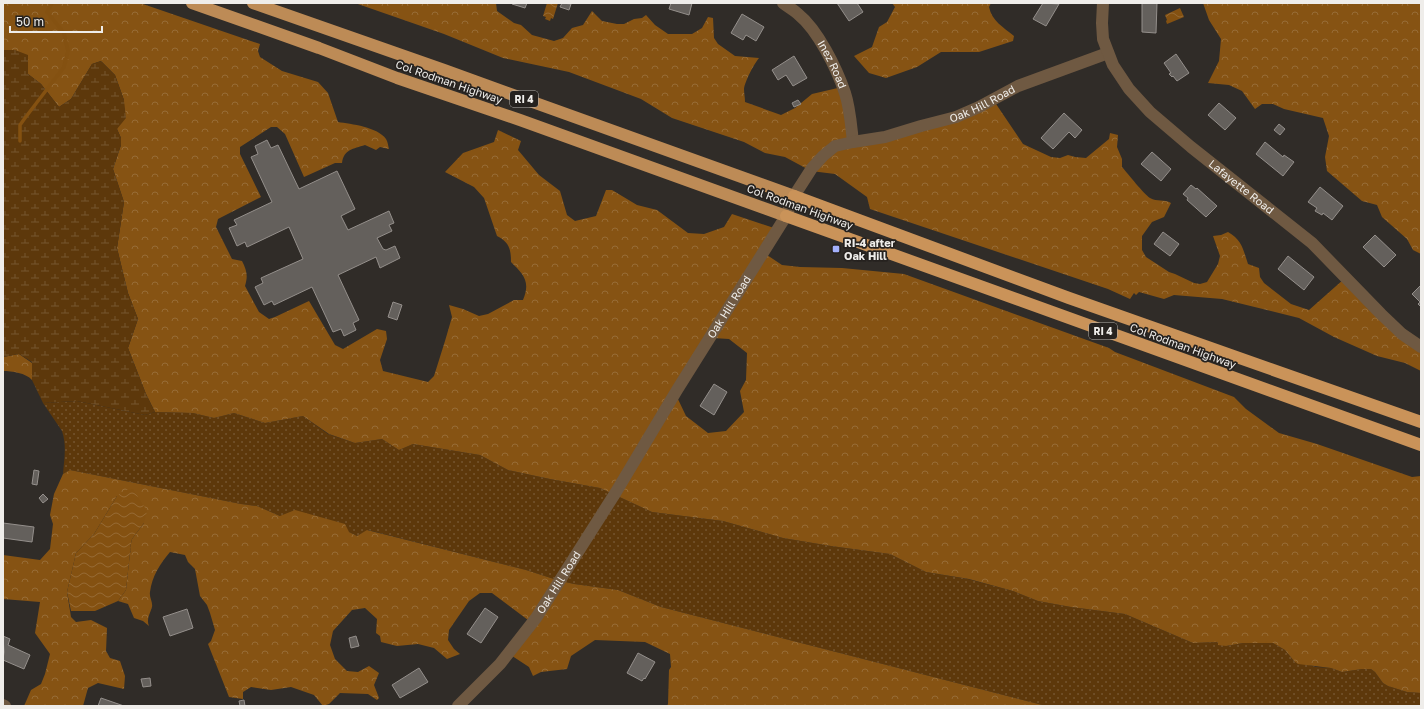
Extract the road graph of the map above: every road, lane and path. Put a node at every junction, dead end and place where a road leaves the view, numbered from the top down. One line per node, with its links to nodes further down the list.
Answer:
1 (192, 3): 8 (highway, Col Rodman Highway / RI 4)
2 (253, 3): 7 (highway, Col Rodman Highway / RI 4)
3 (783, 3): 6 (street, Inez Road)
4 (1103, 3): 5 (street, Lafayette Road)
5 (1108, 52): 6 (street, Oak Hill Road); 9 (street, Lafayette Road)
6 (853, 142): 7 (street, Oak Hill Road)
7 (794, 196): 8 (street, Oak Hill Road); 10 (highway, Col Rodman Highway / RI 4)
8 (786, 216): 11 (highway, Col Rodman Highway / RI 4); 12 (street, Oak Hill Road)
9 (1421, 347)
10 (1421, 422)
11 (1421, 445)
12 (458, 706)

